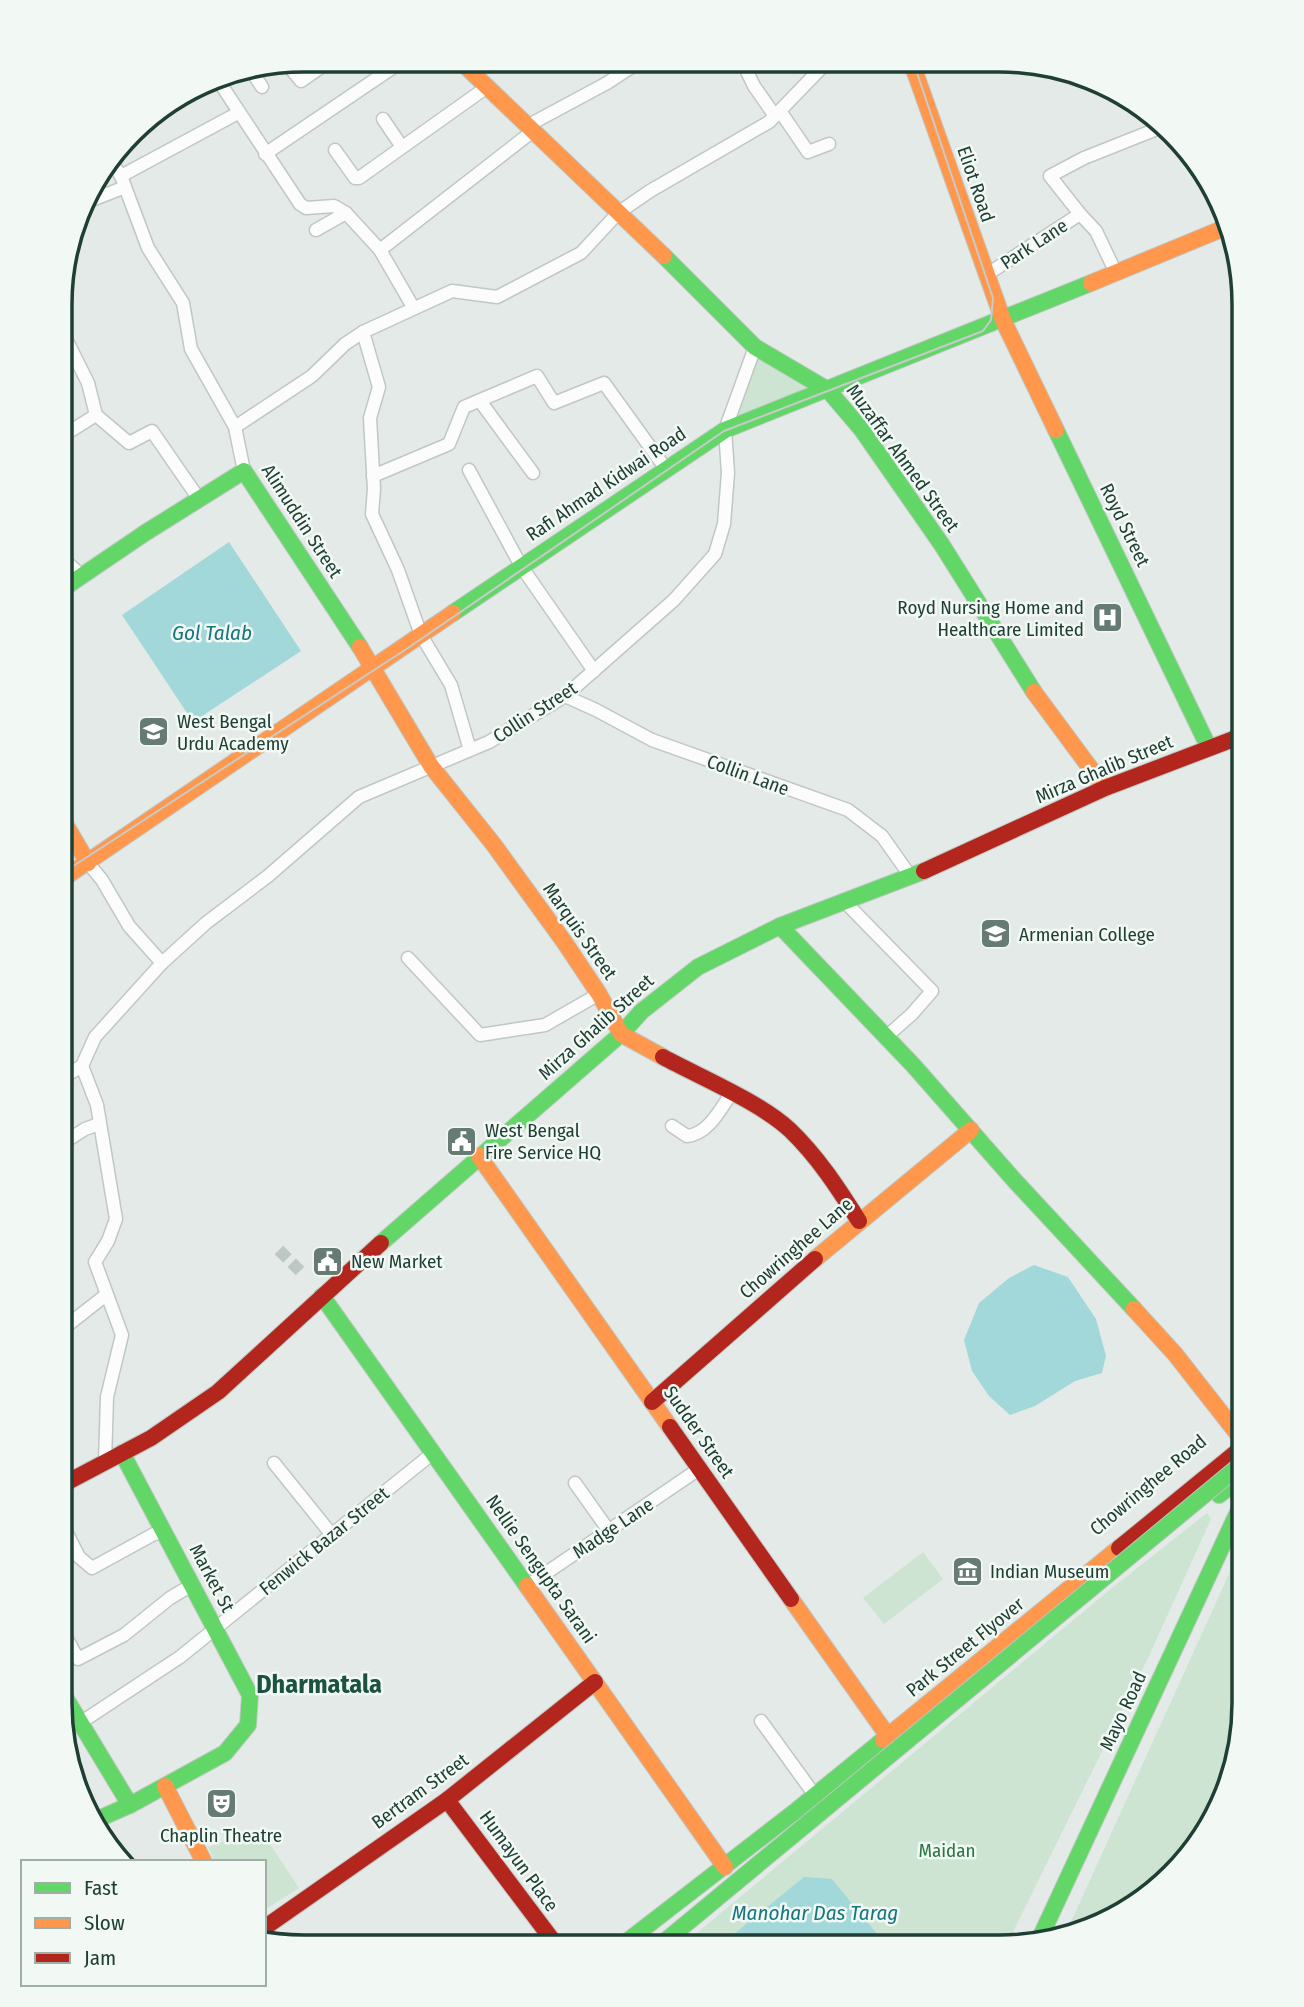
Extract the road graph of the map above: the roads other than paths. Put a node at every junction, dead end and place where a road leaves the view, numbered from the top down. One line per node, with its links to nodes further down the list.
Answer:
1 (294, 72): 2 (street)
2 (313, 72)
3 (386, 72): 21 (street)
4 (471, 72): 12 (main road, Muzaffar Ahmed Street)
5 (612, 72): 16 (street)
6 (747, 72): 14 (street)
7 (817, 72): 14 (street)
8 (915, 72): 32 (main road, Eliot Road)
9 (255, 77): 11 (street)
10 (222, 87): 13 (street)
11 (261, 87)
12 (487, 87): 16 (main road, Muzaffar Ahmed Street); 19 (street)
13 (238, 113): 21 (street); 23 (street)
14 (777, 113): 18 (street); 26 (street)
15 (383, 119): 19 (street)
16 (530, 129): 26 (main road, Muzaffar Ahmed Street); 30 (street)
17 (1154, 131): 27 (street, Park Lane)
18 (829, 144)
19 (402, 147): 20 (street)
20 (335, 150)
21 (265, 153): 25 (street)
22 (116, 169): 23 (street, Alimuddin Street)
23 (123, 182): 24 (street); 41 (street, Alimuddin Street)
24 (100, 195)
25 (346, 212): 28 (street); 30 (street)
26 (618, 213): 33 (street); 36 (main road, Muzaffar Ahmed Street)
27 (1080, 214): 31 (street); 32 (street, Park Lane)
28 (316, 230)
29 (1220, 230): 31 (main road, Rafi Ahmad Kidwai Road)
30 (380, 250): 33 (street)
31 (1116, 273): 34 (main road, Rafi Ahmad Kidwai Road)
32 (986, 275): 34 (main road, Eliot Road)
33 (413, 307): 35 (street)
34 (1003, 320): 38 (main road, Rafi Ahmad Kidwai Road); 59 (main road, Royd Street)
35 (363, 332): 41 (street); 48 (street)
36 (755, 347): 38 (main road, Muzaffar Ahmed Street); 43 (street, Collin Street)
37 (72, 351): 40 (street)
38 (828, 390): 43 (main road, Rafi Ahmad Kidwai Road); 62 (main road, Muzaffar Ahmed Street)
39 (481, 401): 44 (street); 47 (street); 48 (street)
40 (96, 415): 42 (street); 49 (street)
41 (235, 427): 46 (street, Alimuddin Street)
42 (72, 430)
43 (725, 430): 44 (main road, Rafi Ahmad Kidwai Road); 56 (street, Collin Street)
44 (666, 469): 50 (main road, Rafi Ahmad Kidwai Road)
45 (469, 470): 50 (street)
46 (244, 471): 49 (main road); 55 (main road, Alimuddin Street)
47 (533, 473)
48 (373, 476): 54 (street)
49 (199, 499): 52 (main road)
50 (521, 566): 54 (main road, Rafi Ahmad Kidwai Road); 56 (street)
51 (72, 567): 52 (street)
52 (82, 576): 53 (main road)
53 (72, 583)
54 (421, 635): 55 (main road, Rafi Ahmad Kidwai Road); 60 (street)
55 (374, 669): 61 (main road, Marquis Street); 64 (main road, Rafi Ahmad Kidwai Road)
56 (594, 671): 57 (street, Collin Street)
57 (565, 696): 60 (street, Collin Street); 66 (street, Collin Lane)
58 (1232, 739): 59 (main road, Mirza Ghalib Street)
59 (1209, 748): 62 (main road, Mirza Ghalib Street)
60 (470, 750): 61 (street, Collin Street)
61 (431, 766): 70 (street, Collin Street); 71 (main road, Marquis Street)
62 (1105, 788): 66 (main road, Mirza Ghalib Street)
63 (72, 836): 64 (main road)
64 (88, 863): 65 (main road, Rafi Ahmad Kidwai Road); 70 (street)
65 (72, 873)
66 (911, 877): 67 (main road, Mirza Ghalib Street)
67 (845, 902): 68 (main road, Mirza Ghalib Street); 73 (street)
68 (780, 926): 72 (main road, Mirza Ghalib Street); 73 (main road)
69 (408, 958): 71 (street)
70 (162, 964): 74 (street, Collin Street)
71 (599, 994): 72 (main road, Marquis Street)
72 (621, 1034): 76 (main road); 81 (main road, Mirza Ghalib Street)
73 (886, 1037): 79 (main road)
74 (82, 1066): 75 (street); 77 (street)
75 (72, 1072)
76 (731, 1094): 78 (street); 82 (main road)
77 (99, 1124): 80 (street); 83 (street)
78 (672, 1126)
79 (971, 1130): 82 (main road, Chowringhee Lane); 87 (main road)
80 (72, 1137)
81 (479, 1156): 84 (main road, Mirza Ghalib Street); 86 (main road, Sudder Street)
82 (859, 1221): 86 (main road, Chowringhee Lane)
83 (106, 1295): 85 (street); 92 (street)
84 (322, 1296): 90 (main road, Mirza Ghalib Street); 91 (main road, Nellie Sengupta Sarani)
85 (72, 1322)
86 (652, 1402): 94 (main road, Sudder Street)
87 (1232, 1422)
88 (1232, 1441): 112 (main road, Chowringhee Road)
89 (1232, 1441): 117 (main road, Park Street Flyover)
90 (122, 1453): 92 (main road, Mirza Ghalib Street); 101 (main road, Market St)
91 (433, 1453): 102 (street, Fenwick Bazar Street); 105 (main road, Nellie Sengupta Sarani)
92 (105, 1462): 96 (main road, Mirza Ghalib Street)
93 (274, 1463): 102 (street)
94 (699, 1469): 100 (street, Madge Lane); 112 (main road, Sudder Street)
95 (1232, 1472): 117 (main road, Park Street Flyover, bridge)
96 (72, 1480)
97 (575, 1483): 100 (street)
98 (1232, 1486): 121 (main road)
99 (1232, 1525): 124 (main road, Mayo Road)
100 (609, 1531): 105 (street, Madge Lane)
101 (164, 1532): 103 (street); 104 (main road, Market St)
102 (332, 1535): 106 (street, Fenwick Bazar Street)
103 (72, 1543)
104 (192, 1585): 106 (main road, Market St); 107 (street)
105 (527, 1586): 108 (main road, Nellie Sengupta Sarani)
106 (215, 1629): 111 (street, Fenwick Bazar Street); 113 (main road, Market St)
107 (72, 1648)
108 (595, 1682): 115 (main road, Bertram Street); 122 (main road, Nellie Sengupta Sarani)
109 (72, 1709): 111 (main road)
110 (761, 1721): 114 (street)
111 (80, 1723): 116 (main road)
112 (885, 1732): 114 (main road, Chowringhee Road)
113 (165, 1786): 116 (main road); 120 (main road)
114 (811, 1790): 119 (main road, Chowringhee Road)
115 (447, 1800): 123 (main road, Bertram Street); 125 (main road, Humayun Place)
116 (130, 1805): 118 (main road)
117 (803, 1816): 119 (main road, Park Street Flyover); 121 (main road, Park Street Flyover)
118 (102, 1817)
119 (743, 1852): 122 (main road)
120 (203, 1860)
121 (756, 1866): 127 (main road)
122 (725, 1867): 126 (main road)
123 (266, 1927)
124 (1043, 1931)
125 (549, 1935)
126 (635, 1935)
127 (673, 1935)

